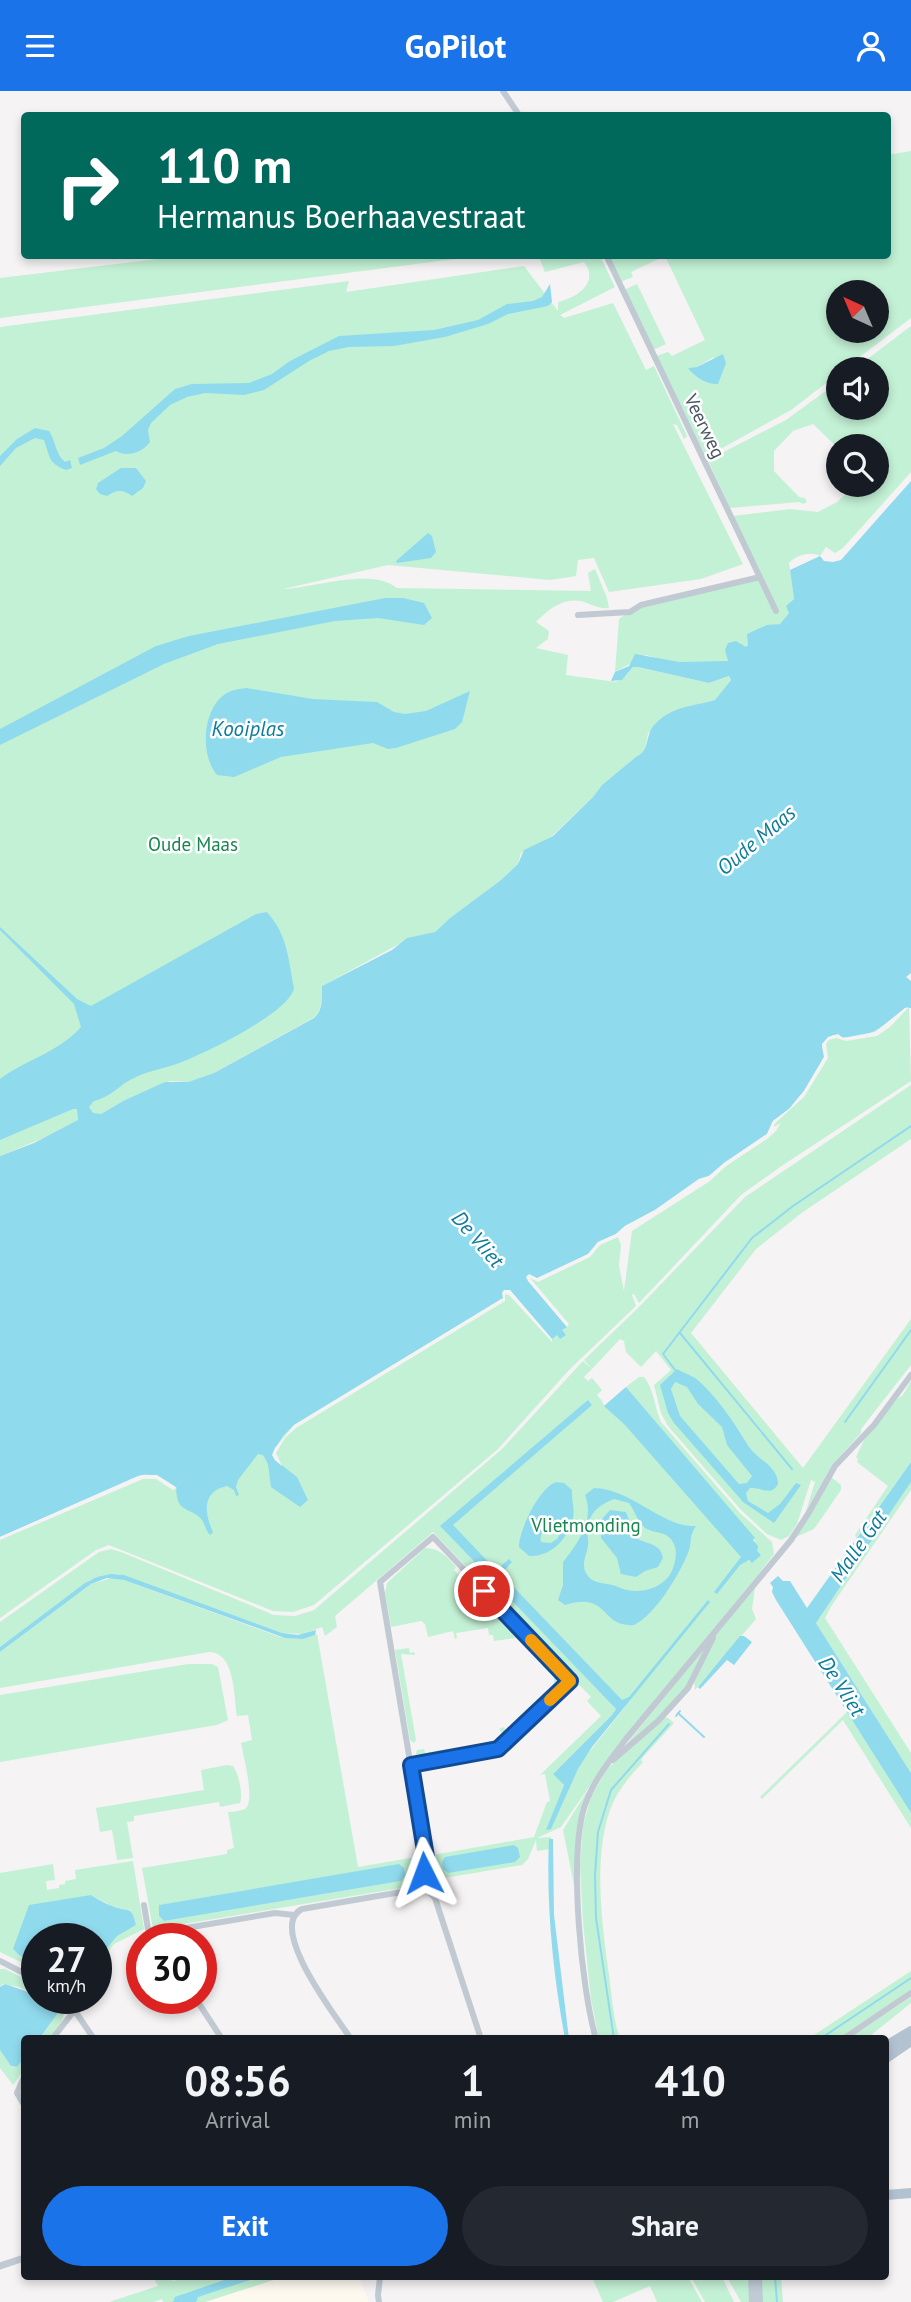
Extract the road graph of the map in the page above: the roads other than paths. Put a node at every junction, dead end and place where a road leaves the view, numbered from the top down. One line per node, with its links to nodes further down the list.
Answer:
1 (503, 91): 2 (street)
2 (517, 112)
3 (608, 259): 4 (street, Veerweg)
4 (760, 577): 5 (street, Veerweg); 6 (street)
5 (776, 611)
6 (578, 614)
7 (911, 1375): 8 (street)
8 (716, 1629): 9 (street); 9 (street)
9 (608, 1763): 28 (street)
10 (411, 1765): 10 (street); 11 (street)
11 (418, 1882): 13 (street); 27 (street)
12 (144, 1905): 14 (street)
13 (294, 1915): 15 (street); 26 (street)
14 (148, 1923)
15 (216, 1923)
16 (0, 1961): 17 (street)
17 (21, 1972)
18 (911, 1993): 29 (street)
19 (72, 2014): 23 (street)
20 (76, 2014): 24 (street)
21 (206, 2014): 25 (street)
22 (911, 2031): 31 (main road)
23 (55, 2035)
24 (91, 2035)
25 (219, 2035)
26 (348, 2035)
27 (480, 2035)
28 (595, 2035)
29 (849, 2035)
30 (911, 2041): 32 (main road)
31 (889, 2044)
32 (889, 2056)
33 (21, 2083): 34 (street)
34 (21, 2099)
35 (889, 2189): 36 (main road)
36 (911, 2190): 37 (main road)
37 (889, 2194)
38 (21, 2259): 39 (street)
39 (0, 2266)
40 (380, 2280): 43 (street)
41 (752, 2280): 44 (main road)
42 (758, 2280): 45 (main road)
43 (379, 2302)
44 (753, 2302)
45 (759, 2302)

